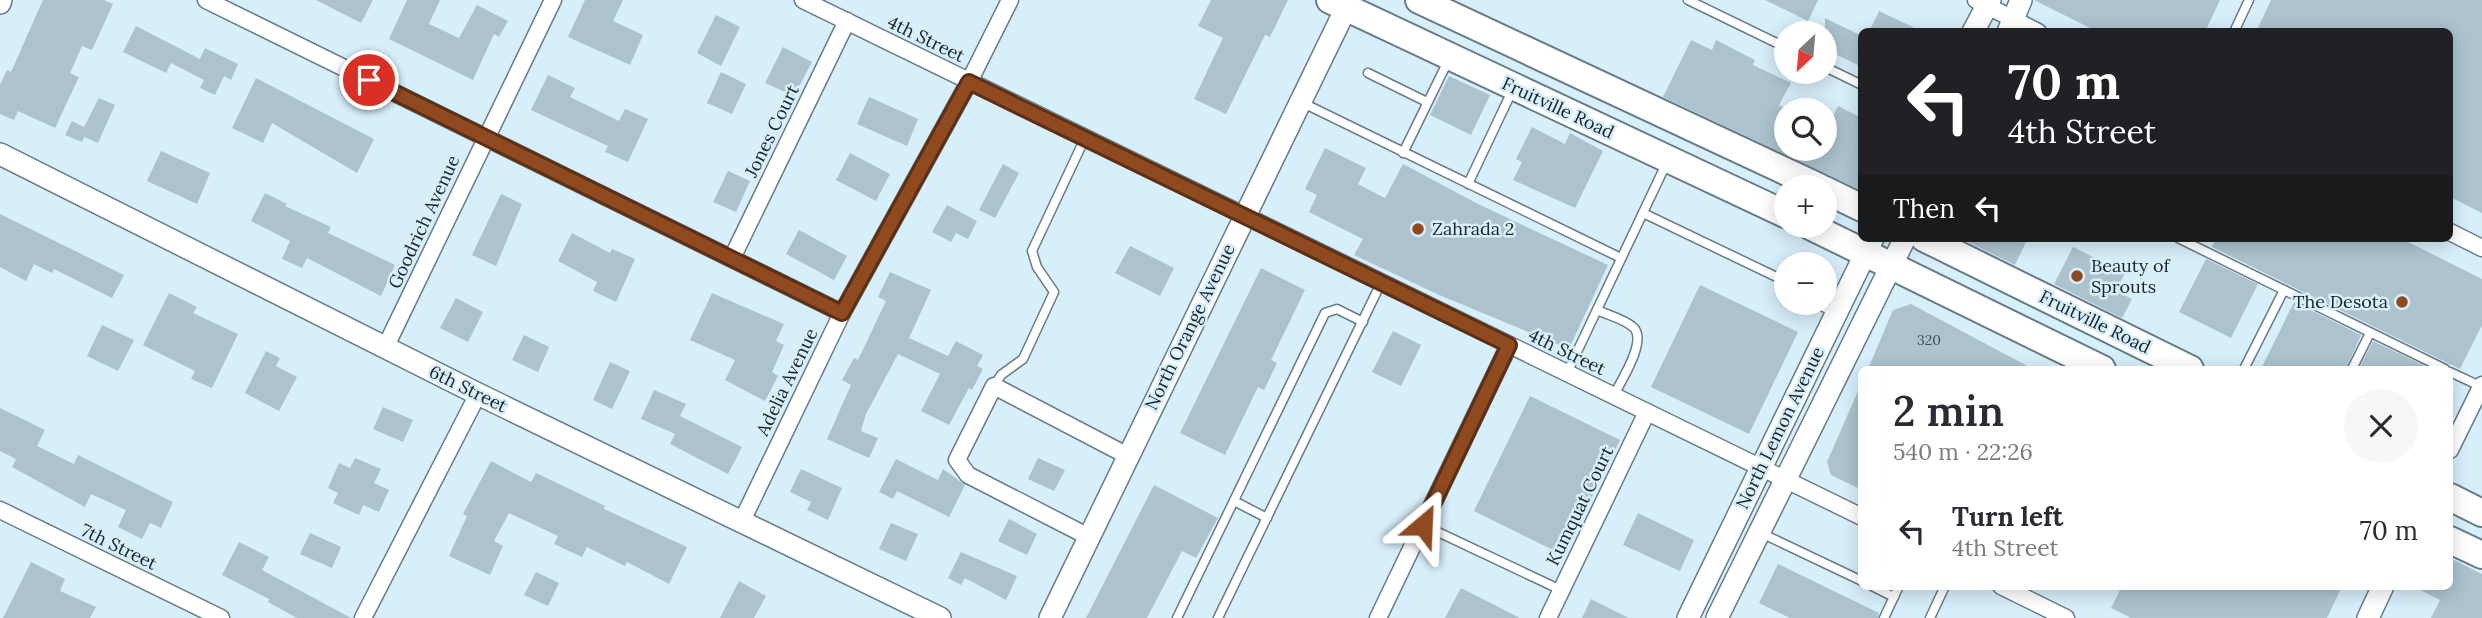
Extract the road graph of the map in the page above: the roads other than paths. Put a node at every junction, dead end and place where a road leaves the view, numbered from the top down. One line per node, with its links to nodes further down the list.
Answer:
1 (206, 0): 24 (street)
2 (553, 0): 24 (street, Goodrich Avenue)
3 (803, 0): 11 (street, 4th Street)
4 (1010, 0): 19 (street, Adelia Avenue)
5 (1419, 0): 29 (main road)
6 (1688, 0): 15 (lane)
7 (2249, 0): 14 (lane)
8 (1984, 2): 10 (street); 12 (street)
9 (1342, 3): 16 (main road, Fruitville Road); 22 (street, North Orange Avenue)
10 (2014, 17): 13 (street)
11 (847, 21): 19 (street, 4th Street); 43 (street, Jones Court)
12 (1974, 28)
13 (2032, 28)
14 (2236, 28)
15 (1774, 42)
16 (1449, 57): 21 (main road, Fruitville Road); 23 (lane)
17 (1368, 73): 23 (lane)
18 (1838, 73): 20 (lane)
19 (969, 82): 25 (street, 4th Street); 51 (street, Adelia Avenue)
20 (1858, 83)
21 (1514, 88): 28 (main road, Fruitville Road); 30 (lane)
22 (1300, 102): 26 (lane); 35 (street, North Orange Avenue)
23 (1427, 102): 26 (lane)
24 (486, 138): 43 (street); 56 (street, Goodrich Avenue)
25 (1085, 138): 35 (street, 4th Street); 64 (lane)
26 (1403, 153): 30 (lane)
27 (0, 154): 56 (street, 6th Street)
28 (1668, 160): 33 (main road, Fruitville Road); 34 (lane)
29 (1793, 175)
30 (1468, 184): 44 (lane)
31 (1837, 196): 32 (main road)
32 (1858, 206)
33 (1774, 209)
34 (1643, 213): 44 (lane); 46 (lane)
35 (1245, 215): 47 (street, 4th Street); 70 (street, North Orange Avenue)
36 (2453, 234): 42 (street)
37 (1837, 235): 41 (main road)
38 (1903, 242): 45 (street)
39 (1932, 242): 58 (main road, Fruitville Road)
40 (2186, 242): 48 (lane)
41 (1869, 246): 45 (main road); 50 (street, North Lemon Avenue)
42 (2482, 248)
43 (732, 258): 51 (street)
44 (1621, 258): 49 (lane)
45 (1891, 266): 57 (main road); 72 (street)
46 (1774, 276)
47 (1381, 284): 53 (lane); 55 (street, 4th Street)
48 (2284, 290): 54 (lane); 59 (lane)
49 (1597, 310): 62 (lane); 67 (lane)
50 (1837, 312)
51 (842, 313): 79 (street, Adelia Avenue)
52 (1836, 315): 71 (street, North Lemon Avenue)
53 (1363, 322): 74 (lane); 78 (lane)
54 (2370, 333): 60 (lane); 61 (lane)
55 (1509, 345): 62 (street, 4th Street); 80 (street)
56 (385, 348): 66 (street, 6th Street)
57 (2096, 366)
58 (2184, 366)
59 (2246, 366)
60 (2354, 366)
61 (2439, 366)
62 (1567, 373): 67 (street, 4th Street)
63 (2453, 373): 65 (lane)
64 (994, 386): 70 (street); 82 (street)
65 (2482, 386): 69 (street)
66 (478, 394): 79 (street, 6th Street); 94 (street)
67 (1614, 395): 68 (street, 4th Street)
68 (1647, 412): 71 (street, 4th Street); 86 (street, Kumquat Court)
69 (2453, 444)
70 (1128, 456): 82 (street, North Orange Avenue)
71 (1762, 467): 72 (street, 4th Street); 101 (street, North Lemon Avenue)
72 (1785, 479): 77 (street, 4th Street); 81 (street)
73 (2453, 499): 76 (main road)
74 (1234, 500): 78 (lane); 97 (lane)
75 (0, 510): 93 (street, 7th Street)
76 (2482, 513)
77 (1858, 515)
78 (1267, 518): 98 (lane)
79 (741, 523): 95 (street, 6th Street)
80 (1423, 525): 86 (lane); 99 (street)
81 (1759, 532): 85 (lane); 102 (street)
82 (1089, 537): 96 (street, North Orange Avenue)
83 (2453, 541): 84 (main road)
84 (2482, 555)
85 (1858, 579)
86 (1561, 590): 100 (street, Kumquat Court)
87 (1880, 590): 92 (lane)
88 (1897, 590): 92 (lane)
89 (1943, 590): 104 (lane)
90 (2009, 590): 105 (street)
91 (2381, 590): 106 (street)
92 (1894, 597): 103 (lane)
93 (221, 618)
94 (363, 618)
95 (940, 618)
96 (1050, 618)
97 (1177, 618)
98 (1218, 618)
99 (1378, 618)
100 (1548, 618)
101 (1688, 618)
102 (1717, 618)
103 (1884, 618)
104 (1930, 618)
105 (2066, 618)
106 (2368, 618)

